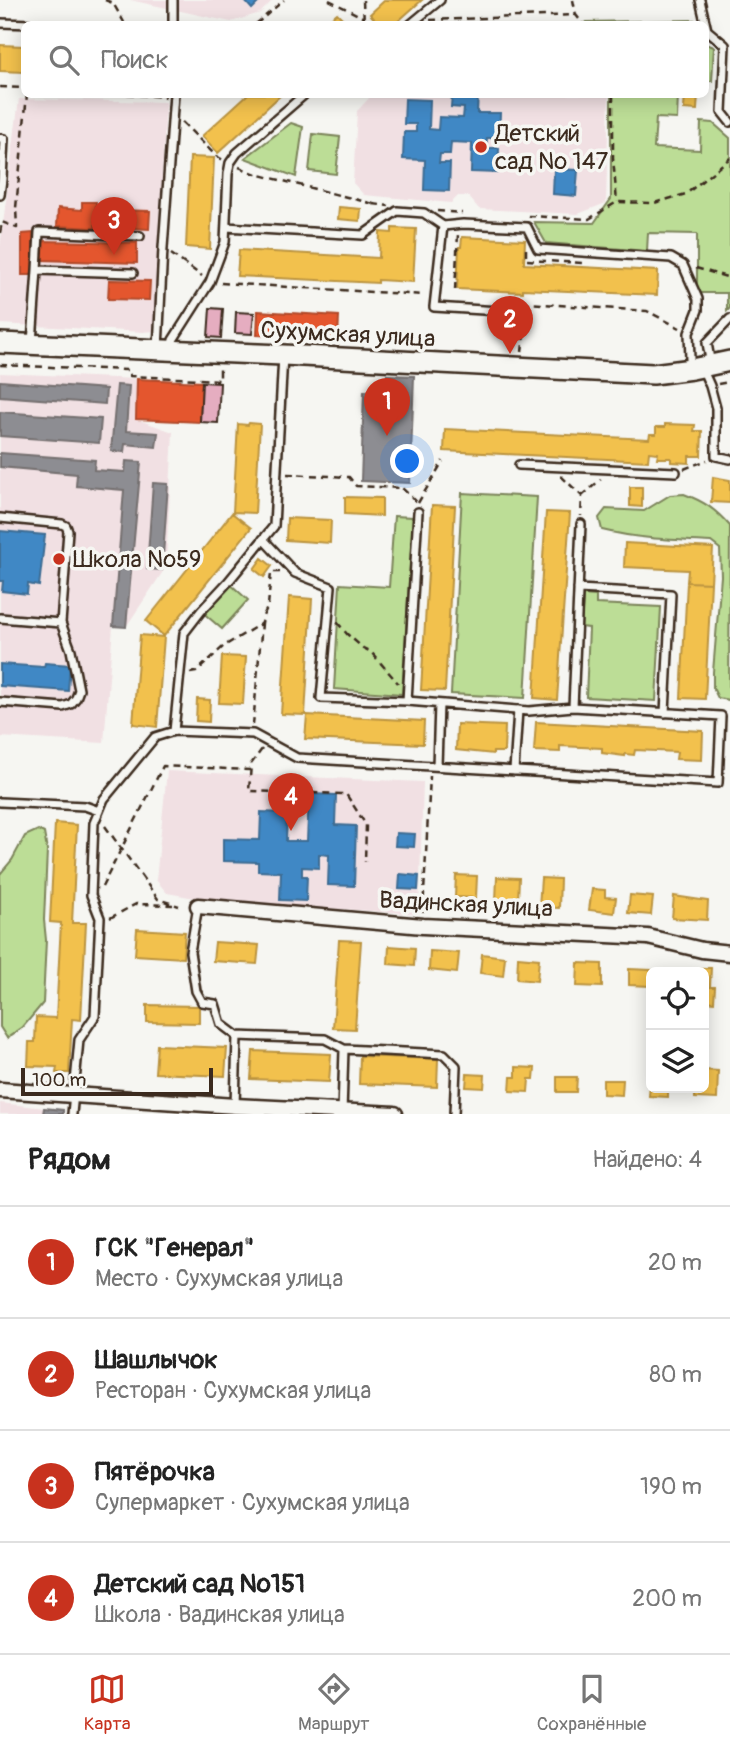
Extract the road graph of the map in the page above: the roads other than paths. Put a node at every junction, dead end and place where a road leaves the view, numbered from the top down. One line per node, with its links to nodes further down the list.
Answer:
1 (173, 0): 4 (lane)
2 (440, 0): 5 (lane)
3 (699, 0): 6 (lane)
4 (173, 21)
5 (415, 21)
6 (705, 21)
7 (0, 23): 8 (lane)
8 (21, 24)
9 (709, 32): 12 (lane)
10 (174, 98): 24 (lane)
11 (300, 98): 16 (lane)
12 (730, 122)
13 (0, 138): 14 (lane)
14 (0, 195)
15 (443, 226): 16 (lane); 20 (lane); 26 (lane)
16 (226, 227): 24 (lane)
17 (140, 236): 18 (lane)
18 (37, 270): 19 (lane); 23 (lane)
19 (133, 273)
20 (516, 312)
21 (730, 319): 26 (lane)
22 (0, 343): 23 (main road, Сухумская улица)
23 (32, 345): 24 (main road, Сухумская улица)
24 (164, 350): 25 (main road, Сухумская улица)
25 (284, 355): 26 (main road, Сухумская улица); 33 (lane)
26 (709, 366): 27 (lane)
27 (730, 459)
28 (519, 465): 29 (lane)
29 (676, 472)
30 (418, 508): 37 (lane)
31 (0, 518): 36 (lane)
32 (581, 524): 34 (lane)
33 (262, 539): 37 (lane); 43 (lane)
34 (578, 589): 40 (lane); 42 (lane)
35 (0, 618): 36 (lane)
36 (61, 623): 38 (lane)
37 (407, 697): 39 (lane)
38 (0, 702)
39 (439, 704): 41 (lane); 44 (lane)
40 (573, 707): 41 (lane); 42 (lane)
41 (518, 710): 45 (lane)
42 (665, 713): 45 (lane)
43 (174, 731): 44 (lane); 47 (lane)
44 (434, 766): 45 (lane)
45 (514, 771)
46 (0, 802): 47 (lane)
47 (98, 813): 53 (lane)
48 (198, 906): 49 (street, Вадинская улица); 50 (lane)
49 (730, 953)
50 (237, 1036): 51 (lane); 54 (lane)
51 (344, 1049): 55 (lane); 58 (lane)
52 (0, 1090): 53 (street)
53 (73, 1094): 54 (street); 56 (lane)
54 (235, 1106): 55 (street)
55 (342, 1113): 57 (street)
56 (72, 1114)
57 (395, 1114)
58 (454, 1114)

